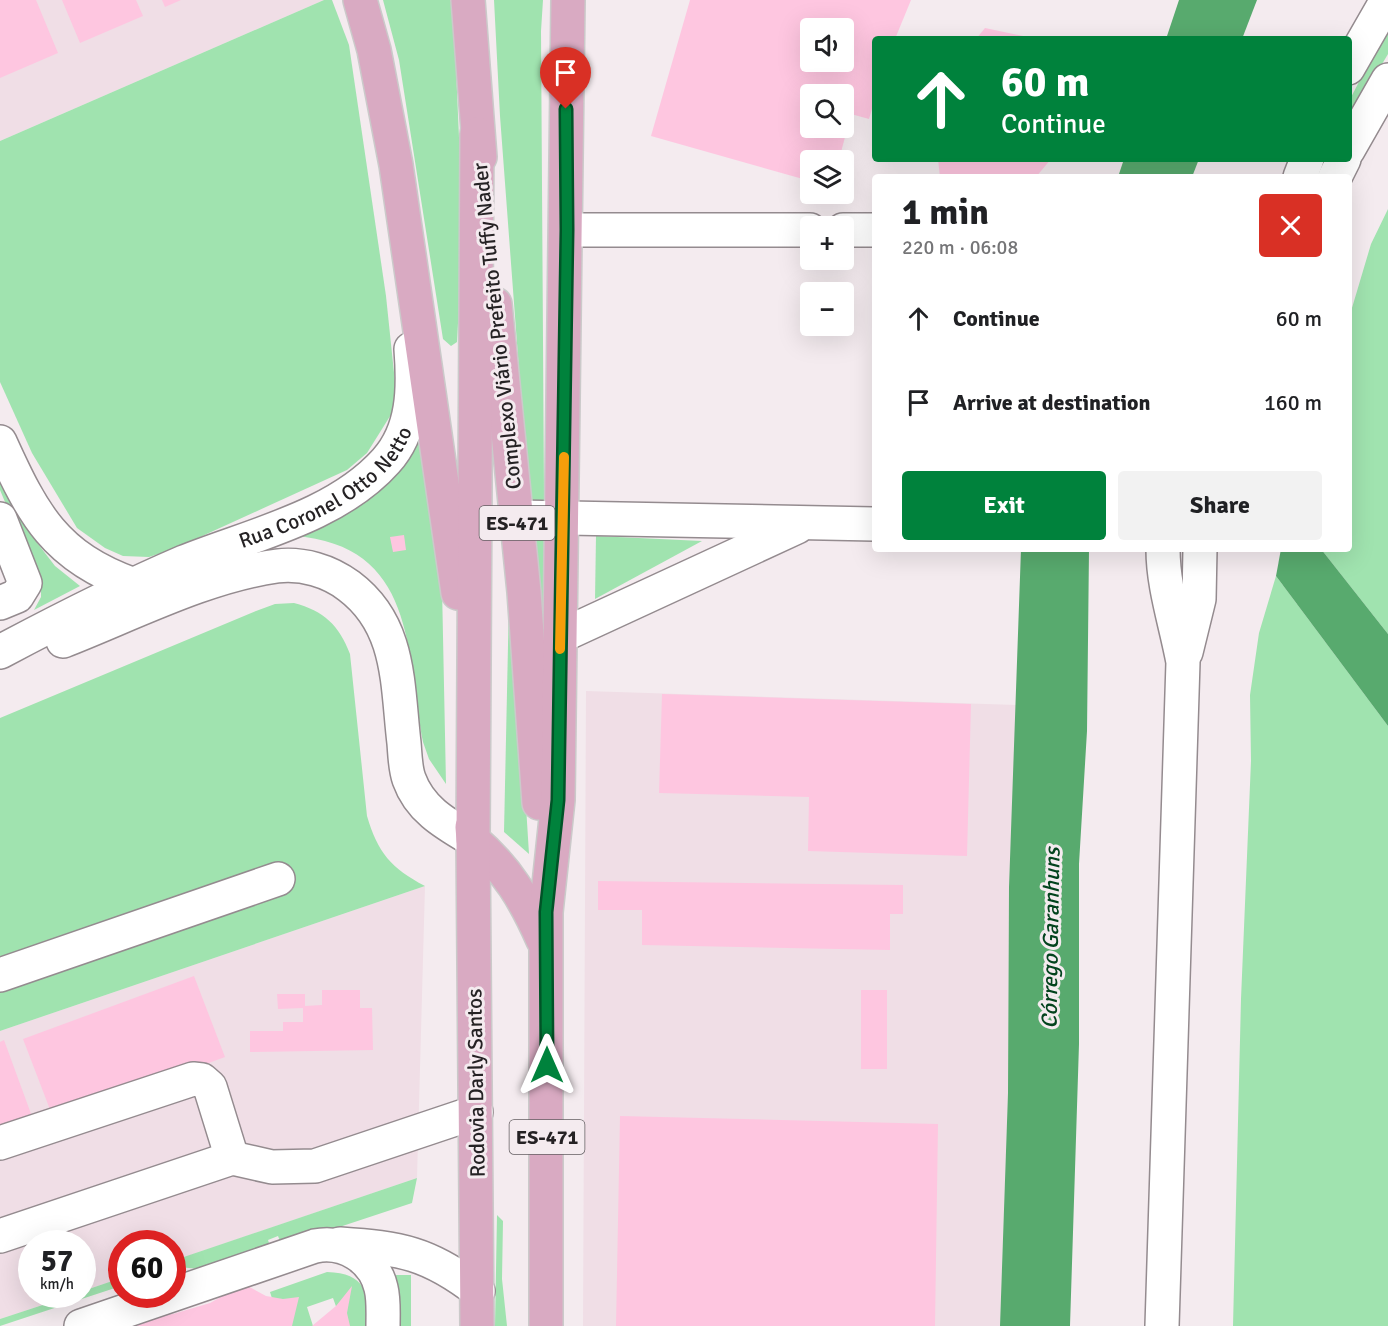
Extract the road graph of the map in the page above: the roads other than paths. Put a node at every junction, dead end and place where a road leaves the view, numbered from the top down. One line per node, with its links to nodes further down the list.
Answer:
1 (360, 0): 9 (main road)
2 (568, 0): 10 (main road)
3 (1387, 0): 5 (street)
4 (470, 9): 7 (main road, Complexo Viário Prefeito Tuffy Nader / ES-471)
5 (1352, 61)
6 (1388, 80): 8 (street)
7 (477, 134): 15 (main road, Complexo Viário Prefeito Tuffy Nader / ES-471); 28 (main road, Complexo Viário Prefeito Tuffy Nader / ES-471)
8 (1352, 143)
9 (396, 165): 22 (street, Rua Coronel Otto Netto); 28 (main road)
10 (567, 230): 11 (street); 16 (main road)
11 (800, 230)
12 (854, 230): 13 (street)
13 (872, 230)
14 (0, 442): 22 (street)
15 (516, 517): 16 (street); 30 (main road, Complexo Viário Prefeito Tuffy Nader / ES-471)
16 (563, 518): 18 (street); 24 (main road)
17 (0, 519): 23 (street)
18 (804, 524): 19 (street); 24 (street)
19 (872, 524)
20 (1163, 552): 26 (street)
21 (1200, 552): 26 (street)
22 (134, 585): 25 (street, Rua Coronel Otto Netto)
23 (0, 603)
24 (561, 636): 30 (main road)
25 (0, 652)
26 (1183, 662): 43 (street)
27 (0, 667): 28 (street, Rua Coronel Otto Netto)
28 (473, 840): 31 (main road); 33 (main road, Rodovia Darly Santos / ES-471)
29 (278, 879): 32 (street)
30 (546, 912): 31 (main road, ES-471)
31 (547, 949): 42 (main road, ES-471)
32 (0, 975)
33 (476, 1112): 35 (street); 38 (main road, Rodovia Darly Santos / ES-471)
34 (0, 1143): 35 (street)
35 (232, 1158): 36 (street)
36 (0, 1236)
37 (335, 1244): 38 (street); 39 (street); 40 (street)
38 (478, 1291): 41 (main road, Rodovia Darly Santos / ES-471)
39 (81, 1326)
40 (383, 1326)
41 (477, 1326)
42 (546, 1326)
43 (1162, 1326)

